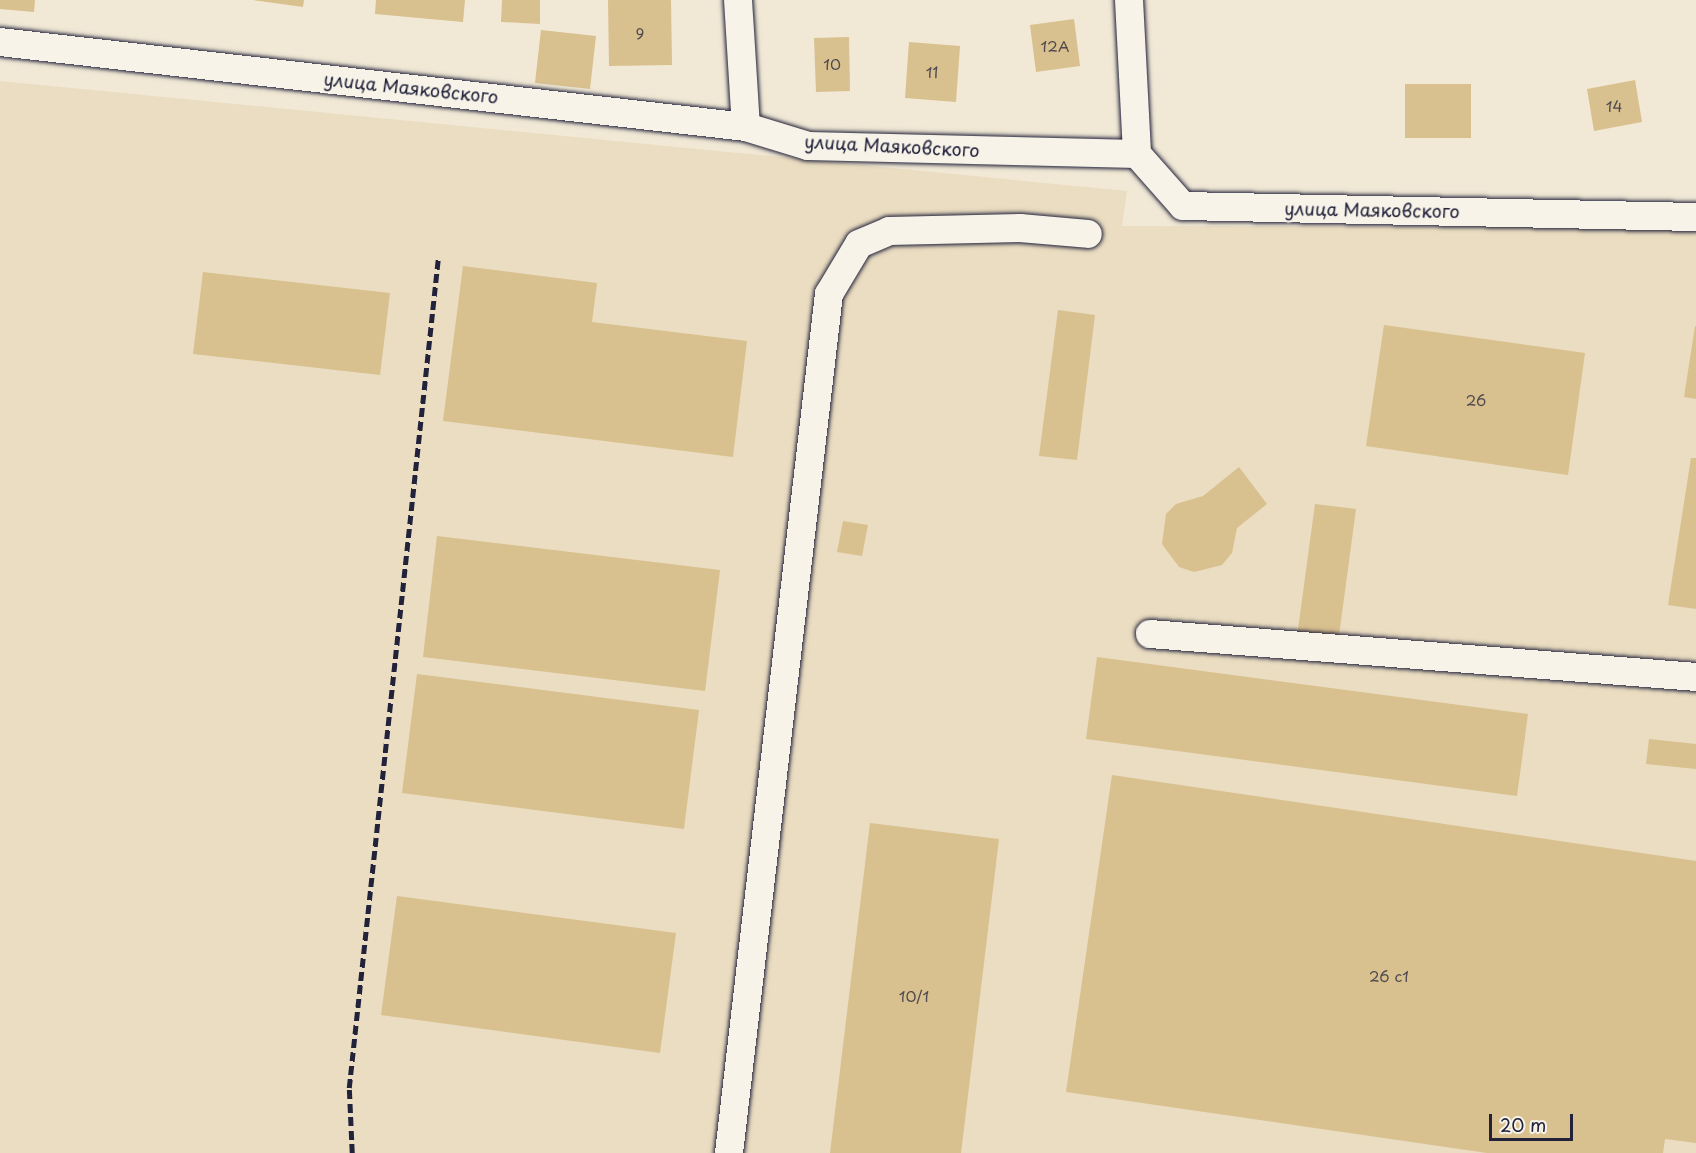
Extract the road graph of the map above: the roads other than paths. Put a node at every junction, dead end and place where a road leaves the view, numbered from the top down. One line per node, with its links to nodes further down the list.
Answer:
1 (738, 0): 4 (street)
2 (1129, 0): 5 (street)
3 (0, 42): 4 (street, улица Маяковского)
4 (746, 127): 5 (street, улица Маяковского)
5 (1137, 154): 6 (street, улица Маяковского)
6 (1696, 217)
7 (1088, 234): 10 (street)
8 (1150, 634): 9 (street)
9 (1696, 677)
10 (729, 1153)

